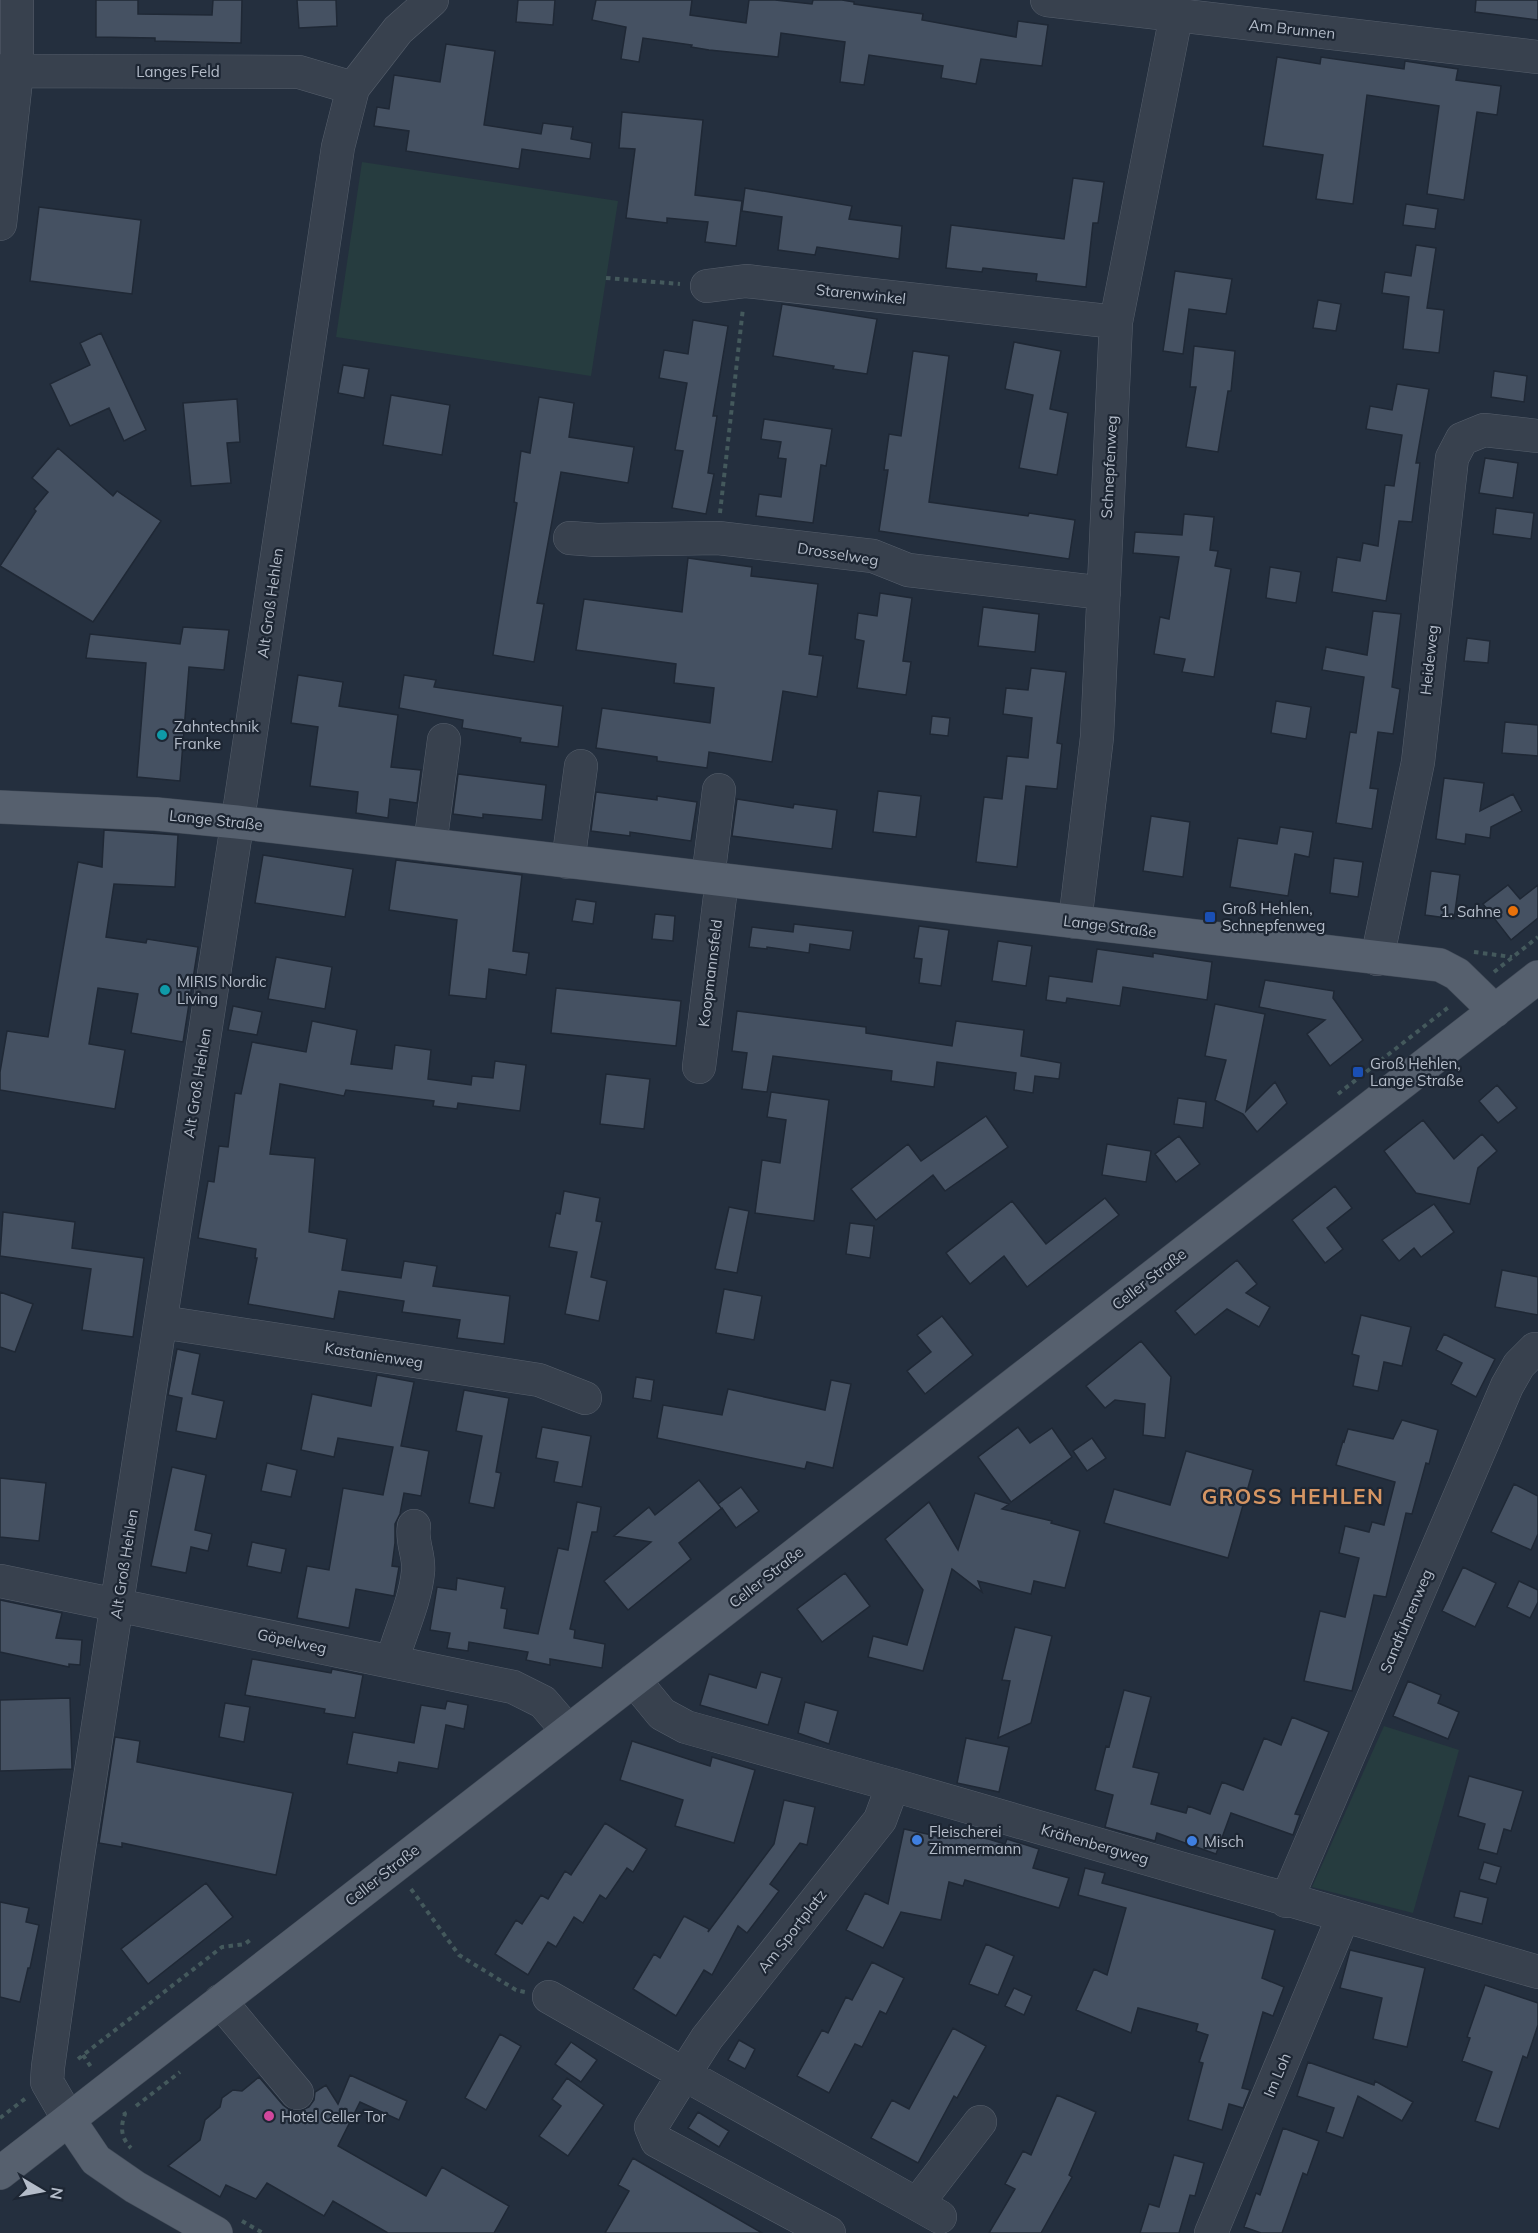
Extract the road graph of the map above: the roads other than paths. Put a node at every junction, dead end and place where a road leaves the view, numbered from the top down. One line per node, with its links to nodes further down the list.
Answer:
1 (17, 0): 6 (street)
2 (432, 0): 7 (street, Alt Groß Hehlen)
3 (1047, 0): 4 (street, Am Brunnen)
4 (1176, 16): 5 (street, Am Brunnen); 10 (street, Schnepfenweg)
5 (1538, 57)
6 (8, 71): 7 (street, Langes Feld); 8 (street)
7 (354, 88): 18 (street, Alt Groß Hehlen)
8 (0, 224)
9 (707, 286): 10 (street, Starenwinkel)
10 (1116, 322): 13 (street, Schnepfenweg)
11 (1538, 436): 23 (street, Heideweg)
12 (570, 538): 13 (street, Drosselweg)
13 (1104, 593): 22 (street, Schnepfenweg)
14 (444, 740): 19 (street)
15 (581, 766): 20 (street)
16 (719, 790): 21 (street)
17 (0, 807): 18 (main road, Lange Straße)
18 (237, 822): 19 (main road, Lange Straße); 27 (street, Alt Groß Hehlen)
19 (430, 845): 20 (main road, Lange Straße)
20 (568, 862): 21 (main road, Lange Straße)
21 (715, 879): 22 (main road, Lange Straße); 26 (street, Koopmannsfeld)
22 (1074, 922): 23 (main road, Lange Straße)
23 (1377, 959): 25 (main road, Lange Straße)
24 (1527, 972): 25 (main road, Celler Straße)
25 (1495, 1011): 34 (main road, Celler Straße)
26 (699, 1067)
27 (161, 1322): 29 (street, Kastanienweg); 32 (street, Alt Groß Hehlen)
28 (1538, 1349): 37 (street, Sandfuhrenweg)
29 (585, 1398)
30 (414, 1526): 33 (street)
31 (0, 1581): 32 (street, Göpelweg)
32 (118, 1605): 33 (street, Göpelweg); 44 (street, Alt Groß Hehlen)
33 (392, 1662): 35 (street, Göpelweg)
34 (634, 1680): 35 (main road, Celler Straße); 36 (street, Krähenbergweg)
35 (567, 1731): 41 (main road, Celler Straße)
36 (893, 1785): 37 (street, Krähenbergweg); 42 (street, Am Sportplatz)
37 (1286, 1901): 38 (street, Krähenbergweg)
38 (1343, 1917): 39 (street, Krähenbergweg); 49 (street, Im Loh)
39 (1538, 1972)
40 (549, 1998): 42 (street)
41 (220, 2001): 43 (street); 44 (main road, Celler Straße)
42 (684, 2074): 45 (street); 48 (street, Am Sportplatz)
43 (297, 2093)
44 (69, 2120): 46 (main road, Celler Straße); 47 (main road)
45 (980, 2122)
46 (0, 2173)
47 (216, 2233)
48 (829, 2233)
49 (1211, 2233)

